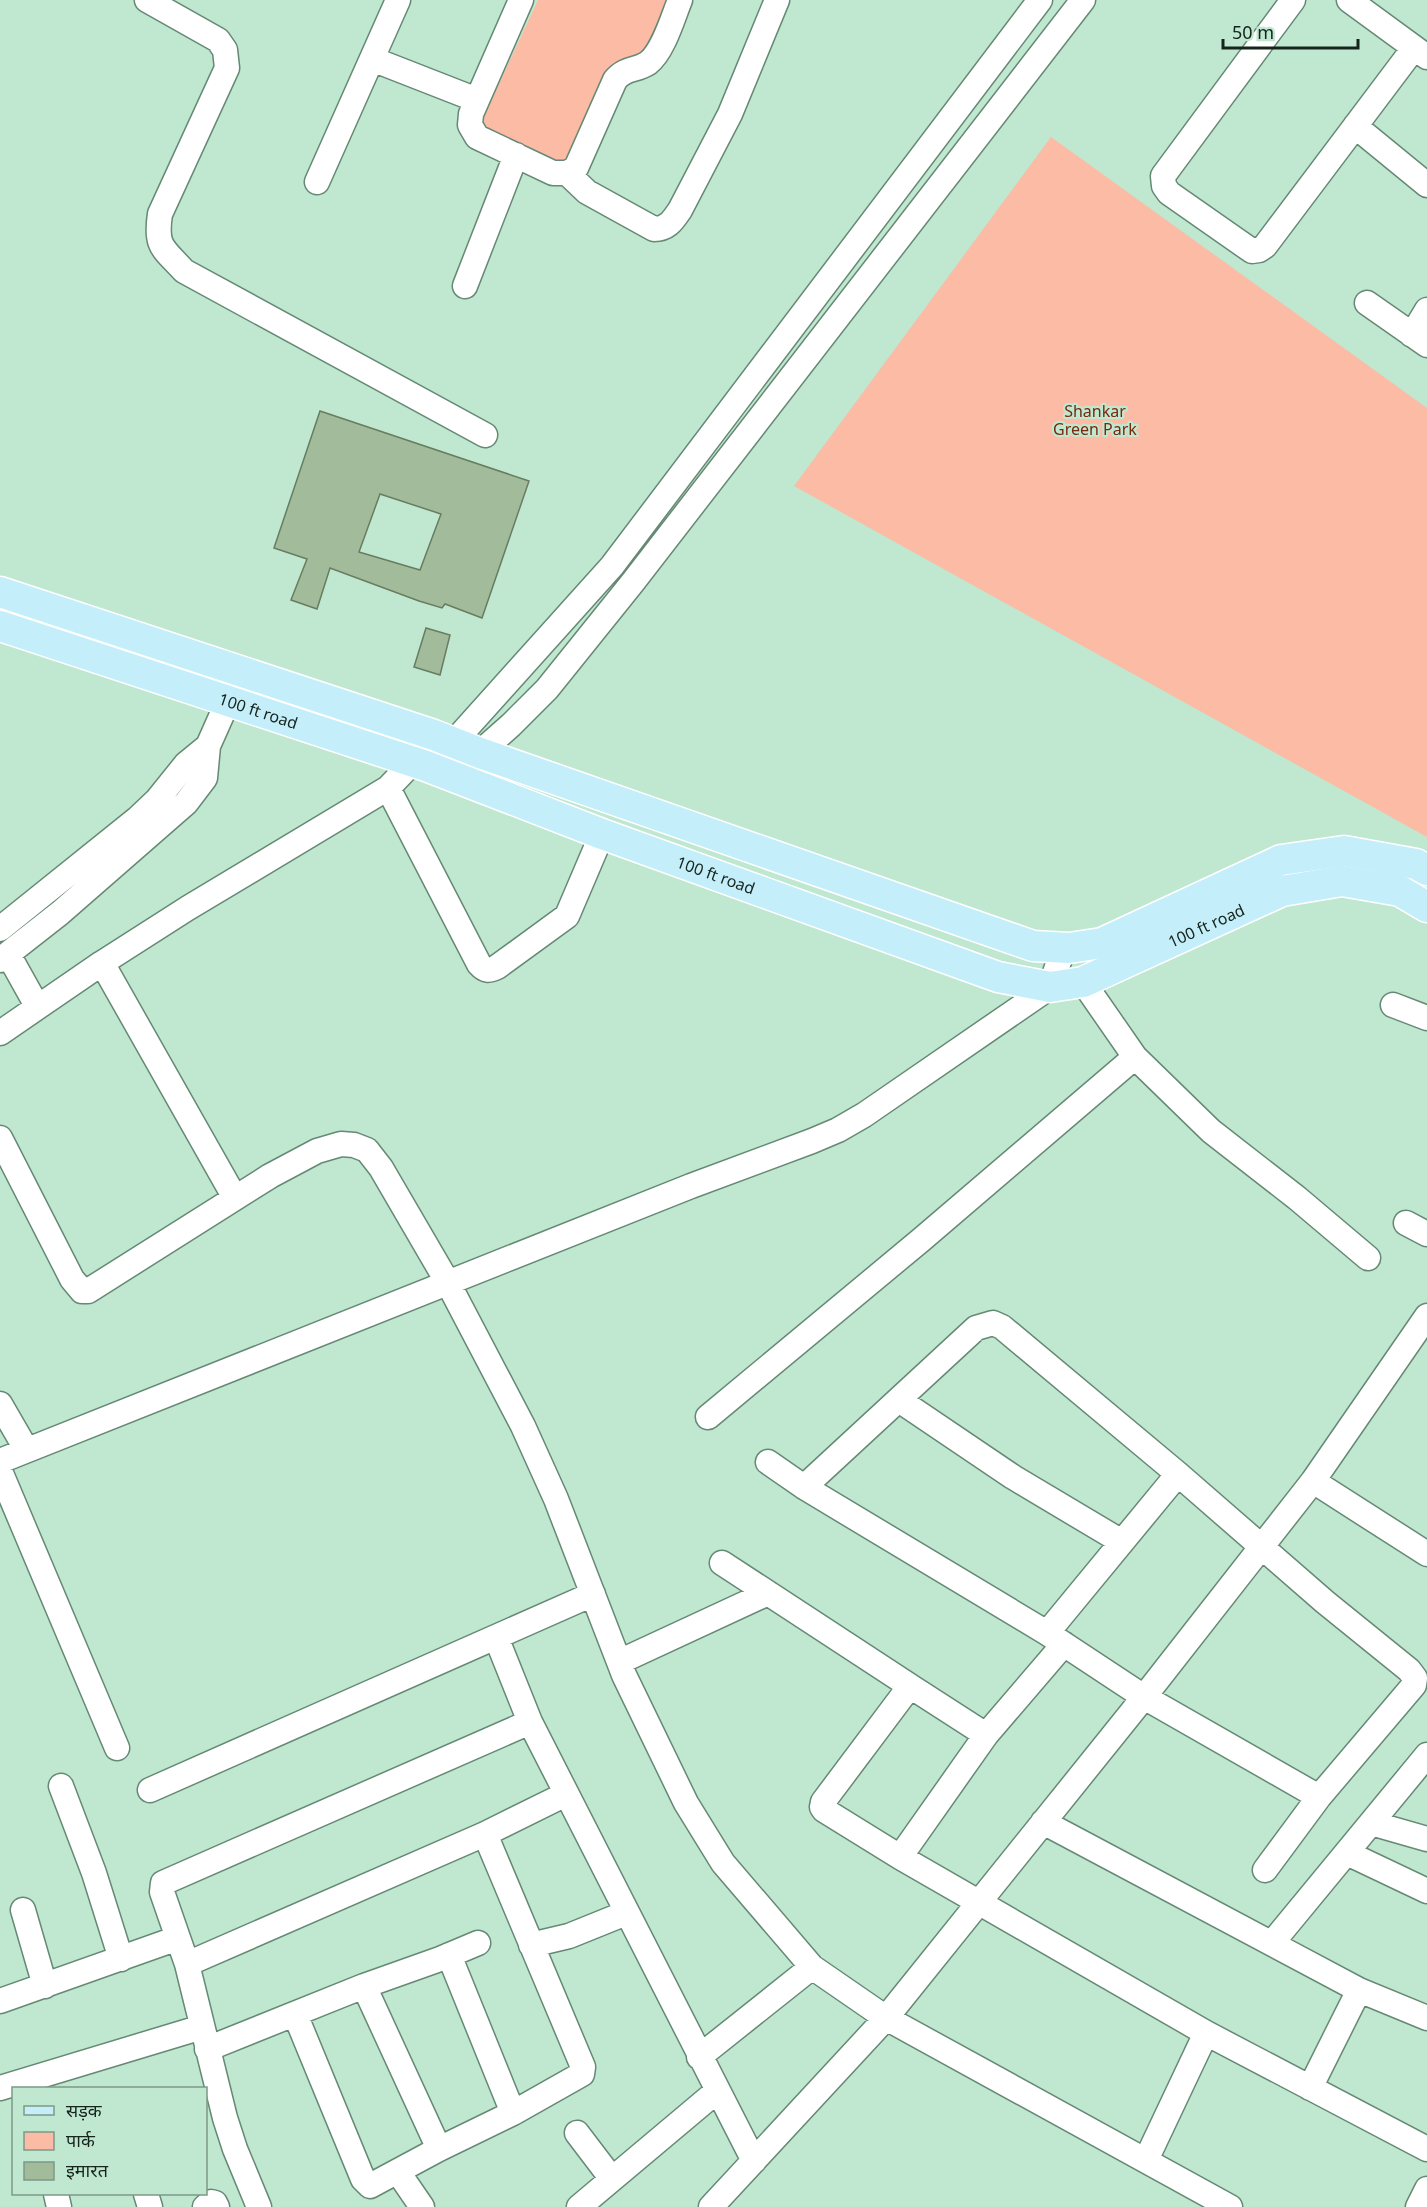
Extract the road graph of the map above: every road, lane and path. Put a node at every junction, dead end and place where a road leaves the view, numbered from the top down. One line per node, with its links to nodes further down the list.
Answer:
1 (147, 0): 22 (street)
2 (398, 0): 11 (street)
3 (520, 0): 12 (street)
4 (680, 0): 15 (street)
5 (777, 0): 15 (street)
6 (1040, 0): 28 (street)
7 (1083, 0): 28 (street)
8 (1293, 0): 13 (street)
9 (1348, 0): 10 (street)
10 (1423, 51): 13 (street)
11 (372, 59): 12 (street); 16 (street)
12 (477, 100): 14 (street)
13 (1355, 126): 17 (street)
14 (516, 155): 15 (street); 18 (street)
15 (567, 173)
16 (317, 182)
17 (1427, 185)
18 (465, 286)
19 (1367, 303): 21 (street)
20 (1427, 310): 21 (street)
21 (1420, 340)
22 (484, 435)
23 (0, 592): 25 (main road, 100 ft road)
24 (0, 626): 26 (main road, 100 ft road)
25 (238, 672): 26 (street); 28 (main road, 100 ft road)
26 (228, 701): 27 (street); 29 (main road, 100 ft road)
27 (208, 746): 34 (street); 36 (street)
28 (466, 748): 29 (street); 35 (main road, 100 ft road)
29 (430, 768): 30 (street); 31 (main road, 100 ft road)
30 (388, 788): 31 (street); 37 (street)
31 (602, 834): 39 (main road, 100 ft road)
32 (1427, 870): 35 (main road, 100 ft road)
33 (1427, 907): 38 (main road, 100 ft road)
34 (0, 929)
35 (1064, 947): 39 (street)
36 (4, 957): 41 (street)
37 (102, 963): 41 (street); 46 (street)
38 (1083, 982): 39 (main road, 100 ft road); 44 (street)
39 (1050, 987): 50 (street)
40 (1393, 1005): 42 (street)
41 (37, 1006): 43 (street)
42 (1427, 1018)
43 (0, 1033)
44 (1135, 1057): 49 (street); 54 (street)
45 (0, 1138): 46 (street)
46 (235, 1198): 50 (street)
47 (1406, 1223): 48 (street)
48 (1427, 1234)
49 (1368, 1258)
50 (448, 1283): 55 (street); 67 (street)
51 (1427, 1316): 60 (street)
52 (899, 1400): 59 (street); 61 (street); 62 (street)
53 (0, 1404): 55 (street)
54 (708, 1418)
55 (26, 1449): 56 (street)
56 (0, 1461)
57 (768, 1462): 61 (street)
58 (0, 1471): 75 (street)
59 (1178, 1474): 62 (street); 63 (street)
60 (1313, 1481): 63 (street); 64 (street)
61 (804, 1487): 69 (street)
62 (1122, 1542): 69 (street)
63 (1261, 1547): 72 (street); 80 (street)
64 (1427, 1554)
65 (722, 1563): 66 (street)
66 (768, 1593): 70 (street); 71 (street)
67 (593, 1594): 68 (street); 70 (street)
68 (496, 1637): 73 (street); 78 (street)
69 (1055, 1638): 72 (street); 74 (street)
70 (619, 1662): 99 (street)
71 (909, 1686): 74 (street); 86 (street)
72 (1144, 1697): 80 (street); 81 (street)
73 (530, 1722): 79 (street); 92 (street)
74 (986, 1735): 86 (street)
75 (117, 1748)
76 (1427, 1755): 82 (street)
77 (61, 1786): 97 (street)
78 (150, 1790)
79 (566, 1794): 83 (street); 91 (street)
80 (1319, 1797): 87 (street)
81 (1043, 1822): 89 (street); 94 (street)
82 (1371, 1823): 84 (street); 85 (street)
83 (485, 1834): 95 (street); 98 (street)
84 (1427, 1839)
85 (1347, 1853): 88 (street); 94 (street)
86 (900, 1857): 89 (street)
87 (1265, 1870)
88 (1427, 1892)
89 (978, 1902): 105 (street); 107 (street)
90 (24, 1910): 100 (street)
91 (626, 1913): 95 (street); 109 (street)
92 (178, 1938): 97 (street); 98 (street)
93 (478, 1943): 96 (street)
94 (1272, 1943): 102 (street)
95 (531, 1945): 114 (street)
96 (450, 1955): 101 (street); 114 (street)
97 (121, 1959): 100 (street)
98 (187, 1964): 108 (street)
99 (812, 1967): 105 (street); 109 (street)
100 (45, 1986): 103 (street)
101 (364, 1986): 104 (street); 117 (street)
102 (1359, 1990): 106 (street); 112 (street)
103 (0, 2001)
104 (295, 2014): 108 (street); 121 (street)
105 (886, 2018): 119 (street); 120 (street)
106 (1427, 2018)
107 (1206, 2033): 112 (street); 119 (street)
108 (205, 2038): 110 (street); 115 (street)
109 (699, 2057): 113 (street)
110 (30, 2083): 111 (street)
111 (0, 2088)
112 (1310, 2088): 118 (street)
113 (717, 2091): 120 (street); 122 (street)
114 (513, 2113): 117 (street)
115 (215, 2121): 126 (street)
116 (577, 2133): 122 (street)
117 (439, 2149): 121 (street)
118 (1427, 2150)
119 (1146, 2160): 130 (street)
120 (754, 2161): 129 (street)
121 (398, 2172): 127 (street)
122 (612, 2179): 128 (street)
123 (1427, 2189): 131 (street)
124 (206, 2207): 125 (street)
125 (217, 2207)
126 (259, 2207)
127 (422, 2207)
128 (579, 2207)
129 (711, 2207)
130 (1230, 2207)
131 (1418, 2207)

